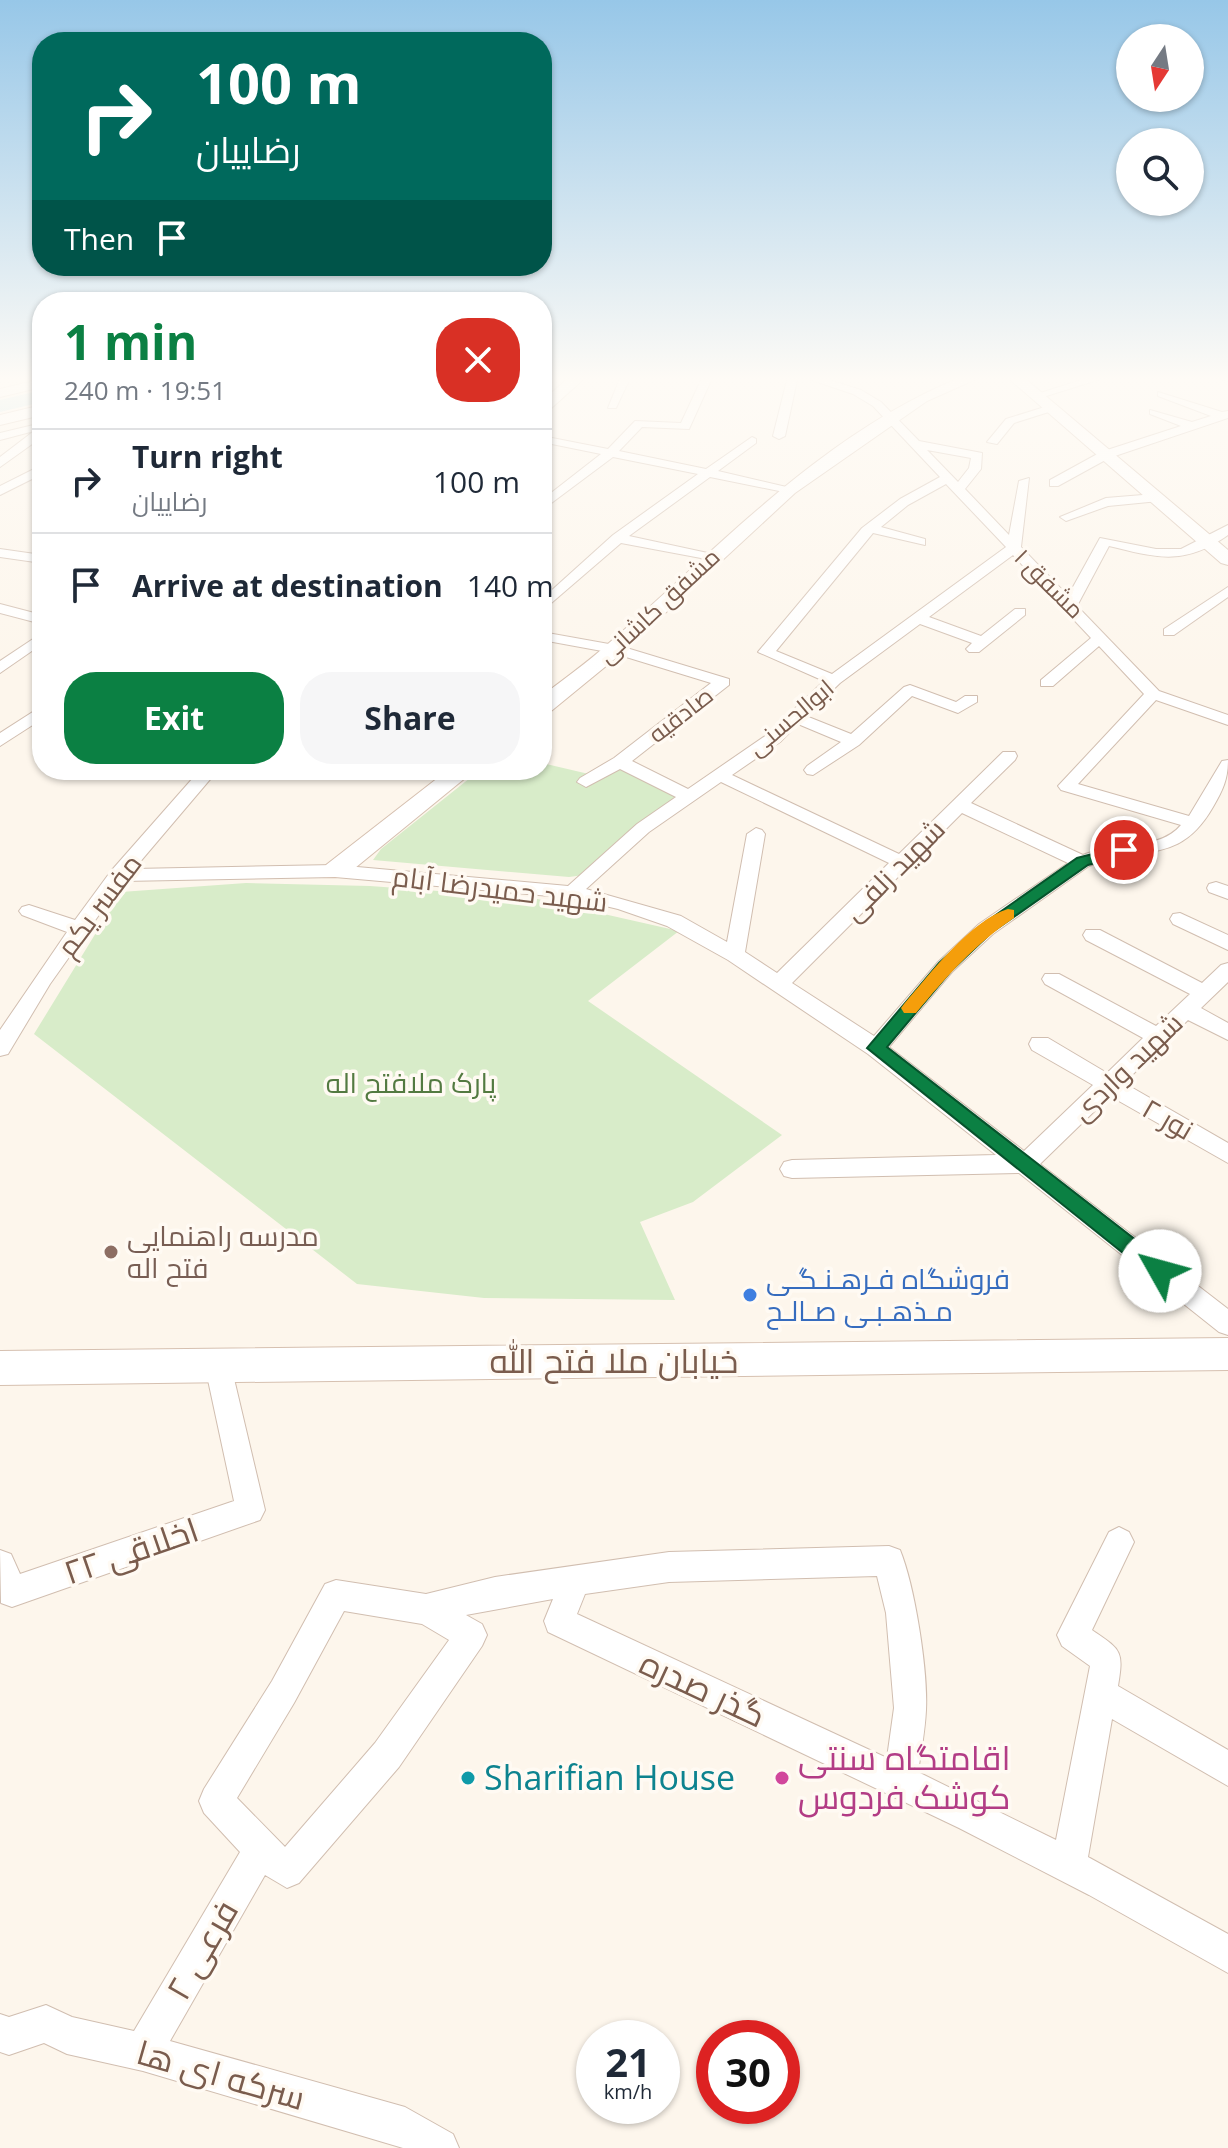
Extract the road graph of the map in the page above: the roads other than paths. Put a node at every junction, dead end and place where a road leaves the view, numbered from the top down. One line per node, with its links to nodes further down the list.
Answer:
1 (28, 476): 15 (street)
2 (580, 476): 16 (street)
3 (706, 476): 21 (street)
4 (727, 476): 13 (street)
5 (807, 476): 13 (street, مشفق کاشانی)
6 (943, 476): 10 (street, مشفق ۱)
7 (969, 476): 14 (street)
8 (1066, 476): 12 (street)
9 (1130, 476): 17 (street)
10 (946, 479): 14 (street, مشفق ۱); 19 (street)
11 (1025, 481): 24 (street)
12 (1054, 483)
13 (789, 489): 27 (street, مشفق کاشانی)
14 (957, 490): 24 (street, مشفق ۱)
15 (0, 491)
16 (552, 498)
17 (1155, 498): 18 (street); 23 (street)
18 (1066, 517)
19 (871, 528): 22 (street); 46 (street)
20 (1228, 529): 23 (street)
21 (618, 538): 27 (street); 30 (street)
22 (920, 542)
23 (1209, 543): 28 (street); 31 (street)
24 (1014, 548): 31 (street, مشفق ۱); 37 (street, ابوالحسنی)
25 (0, 553): 26 (street)
26 (32, 558)
27 (712, 558): 43 (street, مشفق کاشانی)
28 (1228, 559)
29 (1228, 591): 38 (street)
30 (552, 598)
31 (1070, 605): 39 (street, مشفق ۱)
32 (32, 606): 35 (street)
33 (0, 608): 35 (street)
34 (1020, 612): 41 (street)
35 (21, 614): 36 (street)
36 (32, 617)
37 (919, 619): 41 (street); 46 (street, ابوالحسنی)
38 (1169, 632)
39 (1101, 637): 47 (street); 48 (street, مشفق ۱)
40 (552, 638): 43 (street)
41 (983, 642): 44 (street)
42 (32, 644): 45 (street)
43 (615, 649): 49 (street, مشفق کاشانی); 57 (street, صادقیه)
44 (970, 652)
45 (0, 668)
46 (834, 680): 51 (street, ابوالحسنی)
47 (1047, 683)
48 (1153, 694): 53 (street, مشفق ۱); 66 (street)
49 (552, 699)
50 (971, 699): 55 (street)
51 (794, 717): 55 (street); 60 (street, ابوالحسنی)
52 (32, 718): 54 (street)
53 (1228, 720)
54 (0, 741)
55 (853, 741): 59 (street)
56 (1009, 756): 65 (street, شهید زلفی)
57 (620, 762): 63 (street, صادقیه); 64 (street)
58 (1228, 765): 66 (street)
59 (813, 770)
60 (719, 775): 64 (street, ابوالحسنی); 68 (street)
61 (200, 780): 71 (street, مفسر یکم)
62 (450, 780): 70 (street)
63 (586, 782)
64 (688, 796): 72 (street, ابوالحسنی)
65 (960, 805): 68 (street, شهید زلفی); 69 (street)
66 (1194, 823): 69 (street)
67 (756, 834): 78 (street)
68 (902, 862): 81 (street, شهید زلفی)
69 (1082, 862): 88 (street)
70 (335, 871): 71 (street, شهید حمیدرضا آبام); 72 (street, شهید حمیدرضا آبام)
71 (118, 875): 75 (street, مفسر یکم)
72 (572, 892): 78 (street, شهید حمیدرضا آبام)
73 (29, 911): 75 (street)
74 (1180, 919): 77 (street)
75 (79, 929): 87 (street, مفسر یکم)
76 (1093, 935): 82 (street)
77 (1228, 943)
78 (735, 955): 81 (street, شهید حمیدرضا آبام)
79 (1228, 970): 82 (street, شهید واردی)
80 (1052, 979): 85 (street)
81 (779, 983): 88 (street, شهید حمیدرضا آبام)
82 (1204, 993): 83 (street, شهید واردی)
83 (1186, 1010): 84 (street); 85 (street, شهید واردی)
84 (1228, 1032)
85 (1158, 1037): 89 (street, شهید واردی)
86 (1040, 1044): 89 (street, نور ۲)
87 (0, 1048)
88 (876, 1048): 91 (street, شهید حمیدرضا آبام)
89 (1109, 1084): 90 (street, نور ۲); 91 (street, شهید واردی)
90 (1228, 1154)
91 (1025, 1164): 92 (street); 93 (street, شهید حمیدرضا آبام)
92 (792, 1169)
93 (1228, 1324)
94 (1228, 1354): 95 (street, خیابان ملا فتح الله)
95 (218, 1366): 96 (street, خیابان ملا فتح الله); 98 (street, اخلاقی ۲۲)
96 (0, 1368)
97 (1119, 1542): 101 (street)
98 (6, 1578)
99 (576, 1579): 100 (street); 103 (street, گذر صدره); 103 (street)
100 (426, 1609): 104 (street); 104 (street)
101 (1100, 1694): 102 (street); 105 (street)
102 (1228, 1769)
103 (900, 1781): 105 (street, گذر صدره)
104 (261, 1849): 108 (street, فرعی ۲)
105 (1069, 1865): 106 (street, گذر صدره)
106 (1228, 1955)
107 (0, 2033): 108 (street, سرکه ای ها)
108 (143, 2052): 109 (street, سرکه ای ها)
109 (439, 2148)

